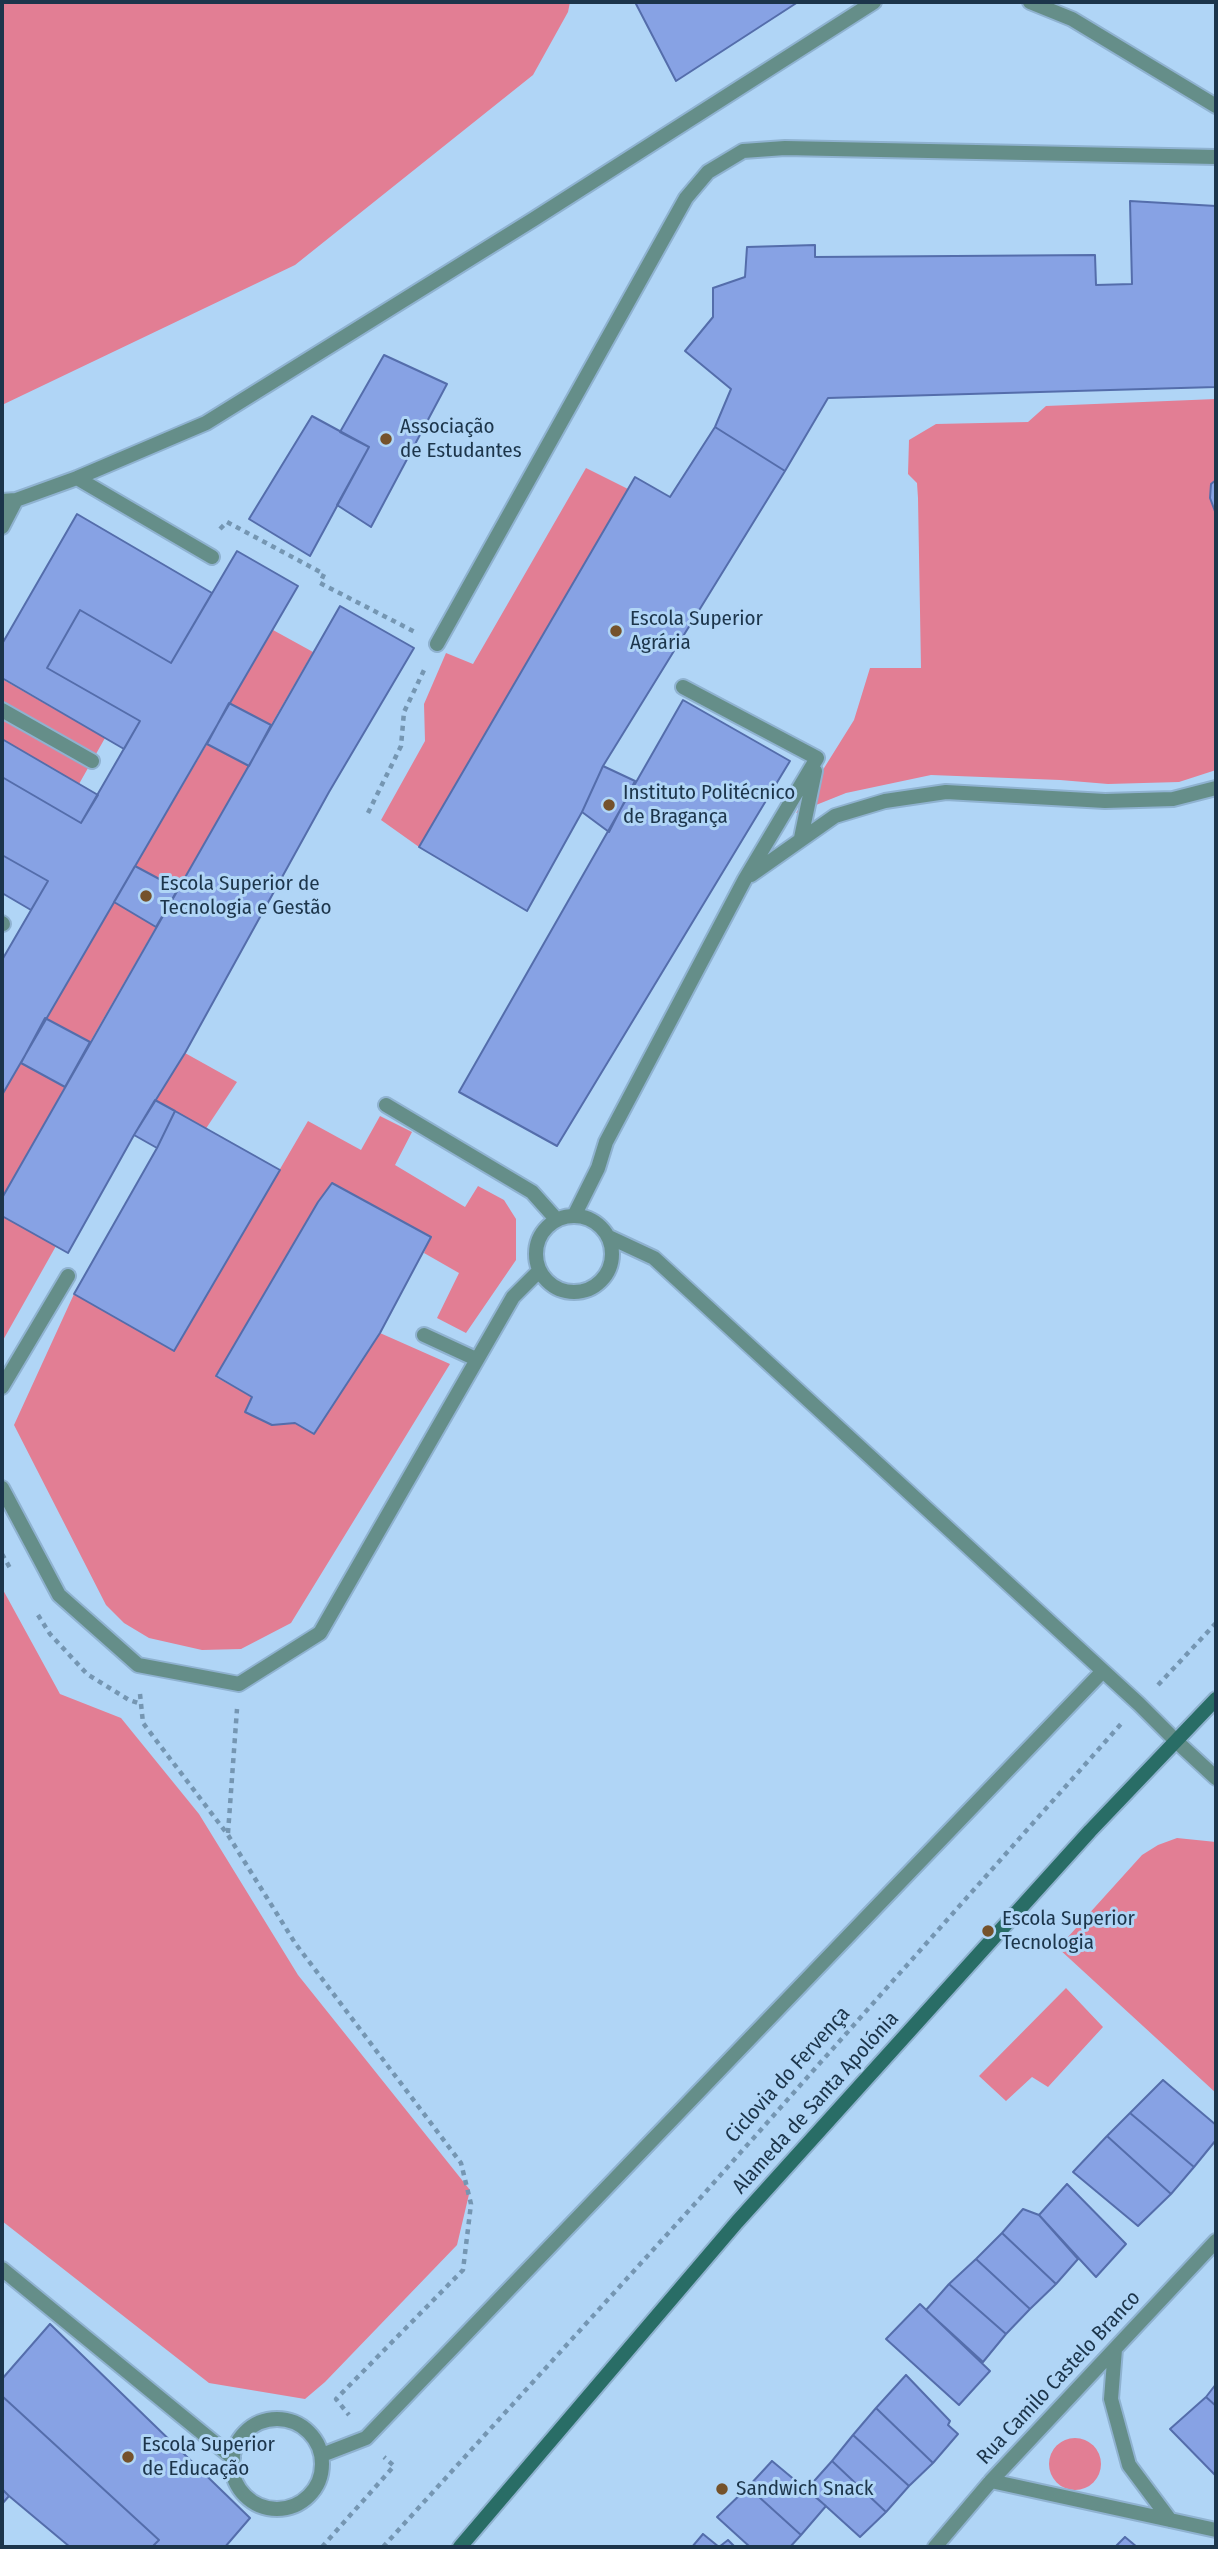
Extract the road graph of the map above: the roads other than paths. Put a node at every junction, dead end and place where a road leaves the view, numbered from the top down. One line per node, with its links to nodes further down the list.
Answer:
1 (874, 2): 5 (street)
2 (1030, 2): 3 (street)
3 (1216, 106)
4 (1216, 157): 9 (street)
5 (77, 478): 6 (street); 8 (street)
6 (9, 501): 7 (street)
7 (2, 527)
8 (206, 554)
9 (437, 644)
10 (683, 687): 12 (street)
11 (2, 710): 13 (street)
12 (817, 758): 15 (street); 16 (street)
13 (92, 761)
14 (1216, 788): 15 (street)
15 (801, 838): 16 (street)
16 (745, 879): 18 (street)
17 (386, 1105): 19 (street)
18 (574, 1216): 19 (street); 20 (street)
19 (557, 1220): 21 (street)
20 (608, 1237): 21 (street); 27 (street)
21 (540, 1271): 24 (street)
22 (68, 1276): 25 (street)
23 (424, 1335): 24 (street)
24 (476, 1359): 26 (street)
25 (2, 1387)
26 (2, 1488)
27 (1102, 1672): 29 (street); 34 (street)
28 (1216, 1699): 29 (street, Alameda de Santa Apolónia)
29 (1175, 1740): 30 (street); 39 (street, Alameda de Santa Apolónia)
30 (1216, 1778)
31 (1216, 2241): 33 (street, Rua Camilo Castelo Branco)
32 (2, 2269): 35 (street)
33 (1115, 2349): 36 (street, Rua Camilo Castelo Branco); 37 (street)
34 (321, 2451): 35 (street); 35 (street)
35 (233, 2458)
36 (991, 2481): 37 (street); 40 (street, Rua Camilo Castelo Branco)
37 (1170, 2520): 38 (street)
38 (1216, 2530)
39 (460, 2547)
40 (935, 2547)

